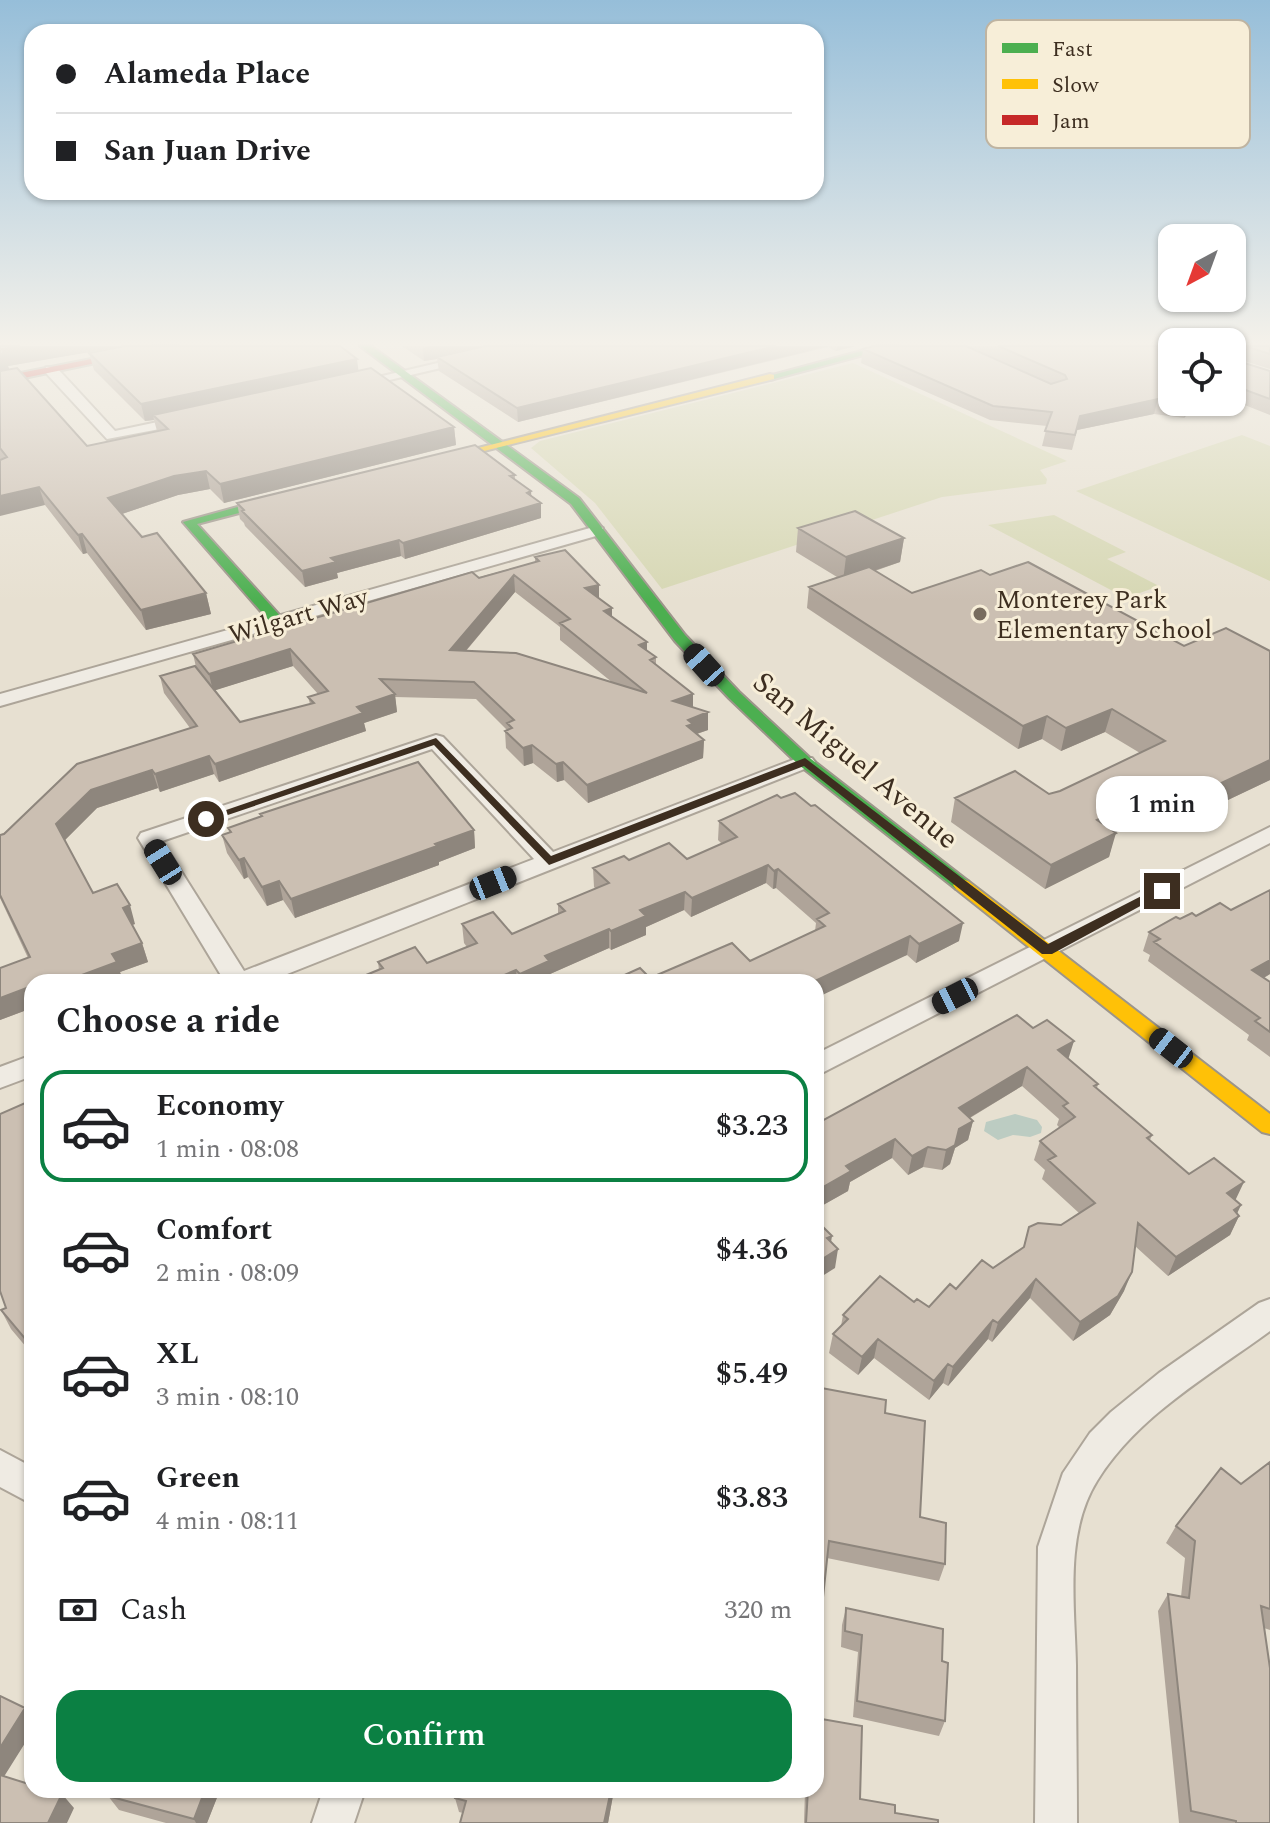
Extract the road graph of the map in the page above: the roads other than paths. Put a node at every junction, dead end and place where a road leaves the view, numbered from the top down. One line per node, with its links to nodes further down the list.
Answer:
1 (107, 431): 2 (street)
2 (135, 431)
3 (480, 431): 5 (street, San Miguel Avenue)
4 (554, 431): 5 (street)
5 (499, 445): 6 (street); 8 (street, San Miguel Avenue)
6 (462, 454)
7 (295, 495): 9 (street)
8 (597, 531): 9 (street, Wilgart Way); 11 (street, San Miguel Avenue)
9 (277, 621): 10 (street, Wilgart Way)
10 (0, 700)
11 (805, 762): 13 (street); 14 (street, San Miguel Avenue)
12 (1270, 834): 14 (street)
13 (549, 861): 15 (street); 16 (street)
14 (1047, 951): 17 (street); 20 (street, San Miguel Avenue)
15 (235, 974)
16 (260, 974)
17 (824, 1062)
18 (24, 1068): 19 (street)
19 (0, 1078)
20 (1270, 1126)
21 (1270, 1313): 26 (street)
22 (0, 1467): 23 (street)
23 (24, 1482)
24 (341, 1798): 25 (street)
25 (333, 1823)
26 (1056, 1823)

